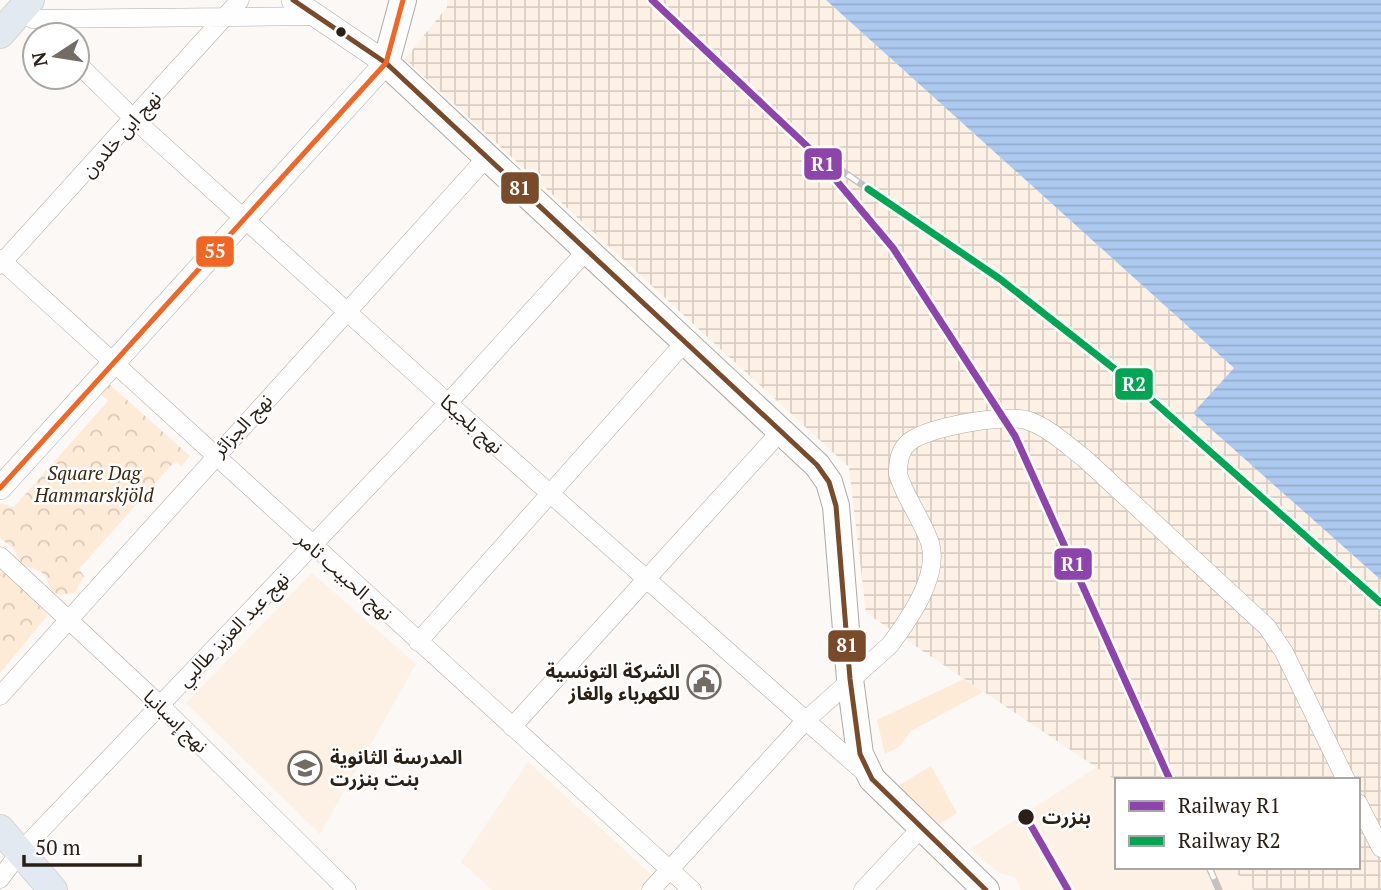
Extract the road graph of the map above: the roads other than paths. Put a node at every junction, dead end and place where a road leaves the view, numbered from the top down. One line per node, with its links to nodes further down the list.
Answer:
1 (240, 0): 5 (street, نهج ابن خلدون)
2 (293, 0): 6 (street)
3 (403, 0): 9 (main road)
4 (24, 7): 5 (street); 7 (street); 8 (main road)
5 (227, 15): 6 (street); 11 (street, نهج ابن خلدون)
6 (316, 16): 9 (street)
7 (36, 21)
8 (0, 34)
9 (386, 63): 12 (main road); 13 (street)
10 (91, 77): 11 (street, نهج بلجيكا)
11 (135, 120): 13 (street, نهج بلجيكا); 15 (street, نهج ابن خلدون)
12 (487, 157): 14 (main road); 16 (street, نهج الجزائر)
13 (245, 218): 16 (street, نهج بلجيكا); 18 (street)
14 (587, 250): 17 (main road); 19 (street, نهج عبد العزيز طالبي)
15 (1, 262): 18 (street, نهج الحبيب ثامر)
16 (348, 311): 19 (street, نهج بلجيكا); 21 (street, نهج الجزائر)
17 (685, 342): 20 (main road); 23 (street)
18 (113, 364): 21 (street, نهج الحبيب ثامر); 22 (street)
19 (449, 403): 23 (street, نهج بلجيكا); 24 (street, نهج عبد العزيز طالبي)
20 (781, 431): 26 (street); 29 (main road)
21 (215, 455): 24 (street, نهج الحبيب ثامر); 27 (street, نهج الجزائر)
22 (0, 488)
23 (549, 492): 26 (street, نهج بلجيكا); 28 (street)
24 (313, 547): 28 (street, نهج الحبيب ثامر); 31 (street, نهج عبد العزيز طالبي)
25 (0, 556): 27 (street, نهج إسبانيا)
26 (646, 579): 32 (street, نهج بلجيكا); 33 (street)
27 (69, 618): 30 (street, نهج الجزائر); 31 (street, نهج إسبانيا)
28 (418, 642): 33 (street, نهج الحبيب ثامر)
29 (850, 679): 32 (street); 34 (street); 35 (main road)
30 (0, 696)
31 (160, 705): 40 (street, نهج عبد العزيز طالبي); 44 (street, نهج إسبانيا)
32 (805, 721): 35 (street, نهج بلجيكا); 41 (street)
33 (512, 727): 41 (street, نهج الحبيب ثامر)
34 (1345, 778)
35 (872, 779): 37 (main road)
36 (1360, 807): 39 (street)
37 (921, 828): 47 (street); 48 (main road)
38 (0, 830): 40 (main road)
39 (1381, 848)
40 (20, 852): 42 (street, نهج عبد العزيز طالبي); 43 (main road)
41 (669, 869): 45 (street); 46 (street, نهج الحبيب ثامر)
42 (0, 879)
43 (53, 890)
44 (347, 890)
45 (651, 890)
46 (692, 890)
47 (863, 890)
48 (986, 890)

